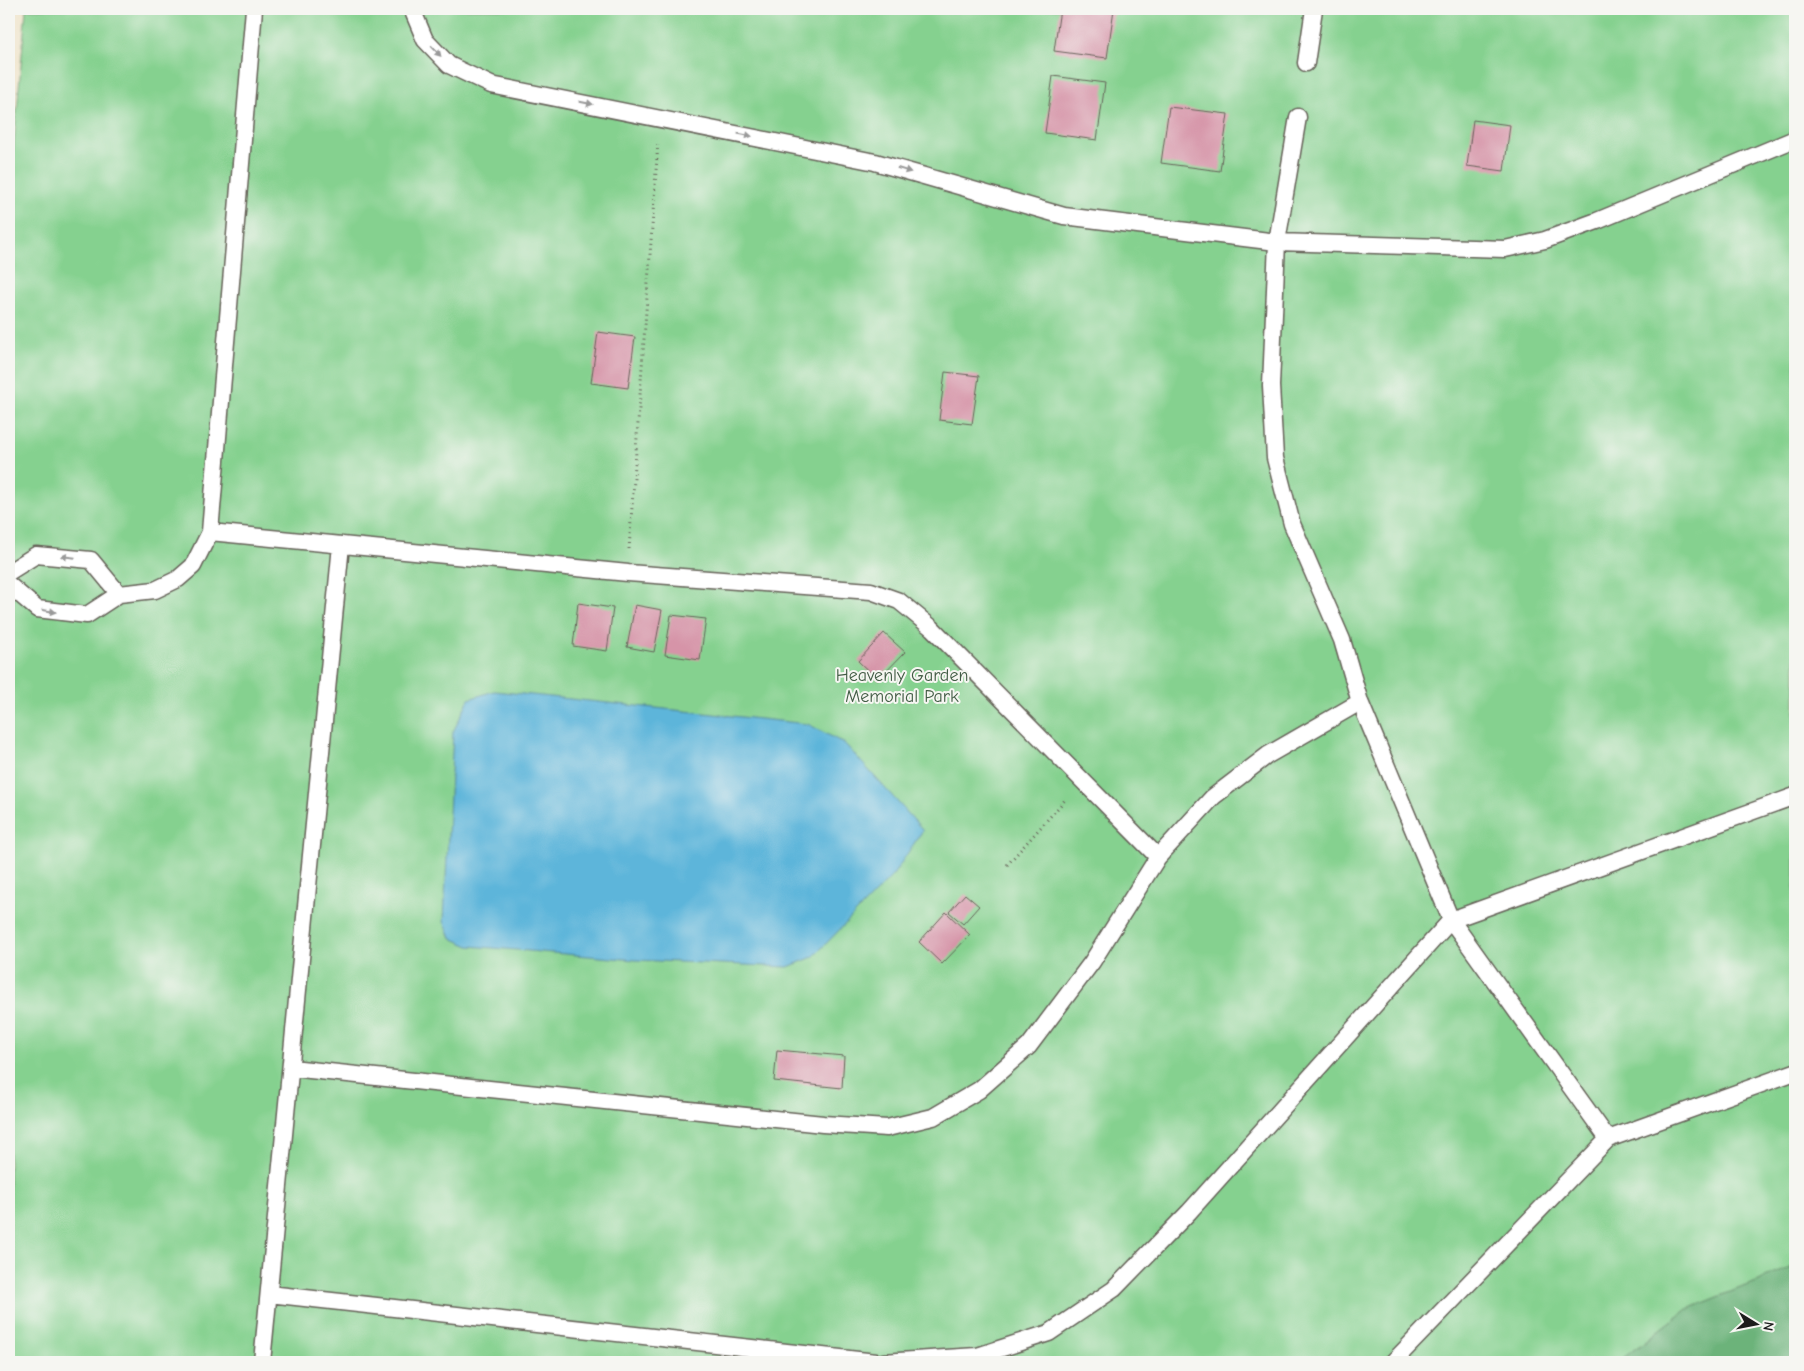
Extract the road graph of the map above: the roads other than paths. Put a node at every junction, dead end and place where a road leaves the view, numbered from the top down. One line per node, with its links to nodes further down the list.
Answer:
1 (254, 9): 8 (lane)
2 (412, 9): 7 (lane, one-way to 7)
3 (1314, 9): 4 (lane)
4 (1306, 63)
5 (1298, 117): 7 (lane)
6 (1795, 139): 7 (lane)
7 (1277, 242): 13 (lane)
8 (210, 532): 9 (lane); 12 (lane)
9 (341, 545): 15 (lane); 17 (lane)
10 (9, 572): 12 (lane, one-way to 10)
11 (9, 585): 12 (lane, one-way to 12)
12 (119, 594)
13 (1360, 702): 15 (lane); 16 (lane)
14 (1795, 796): 16 (lane)
15 (1158, 857): 17 (lane)
16 (1451, 920): 19 (lane); 23 (lane)
17 (291, 1068): 20 (lane)
18 (1795, 1072): 19 (lane)
19 (1608, 1139): 24 (lane)
20 (269, 1294): 21 (lane); 22 (lane)
21 (262, 1362)
22 (876, 1362)
23 (883, 1362)
24 (1393, 1362)

